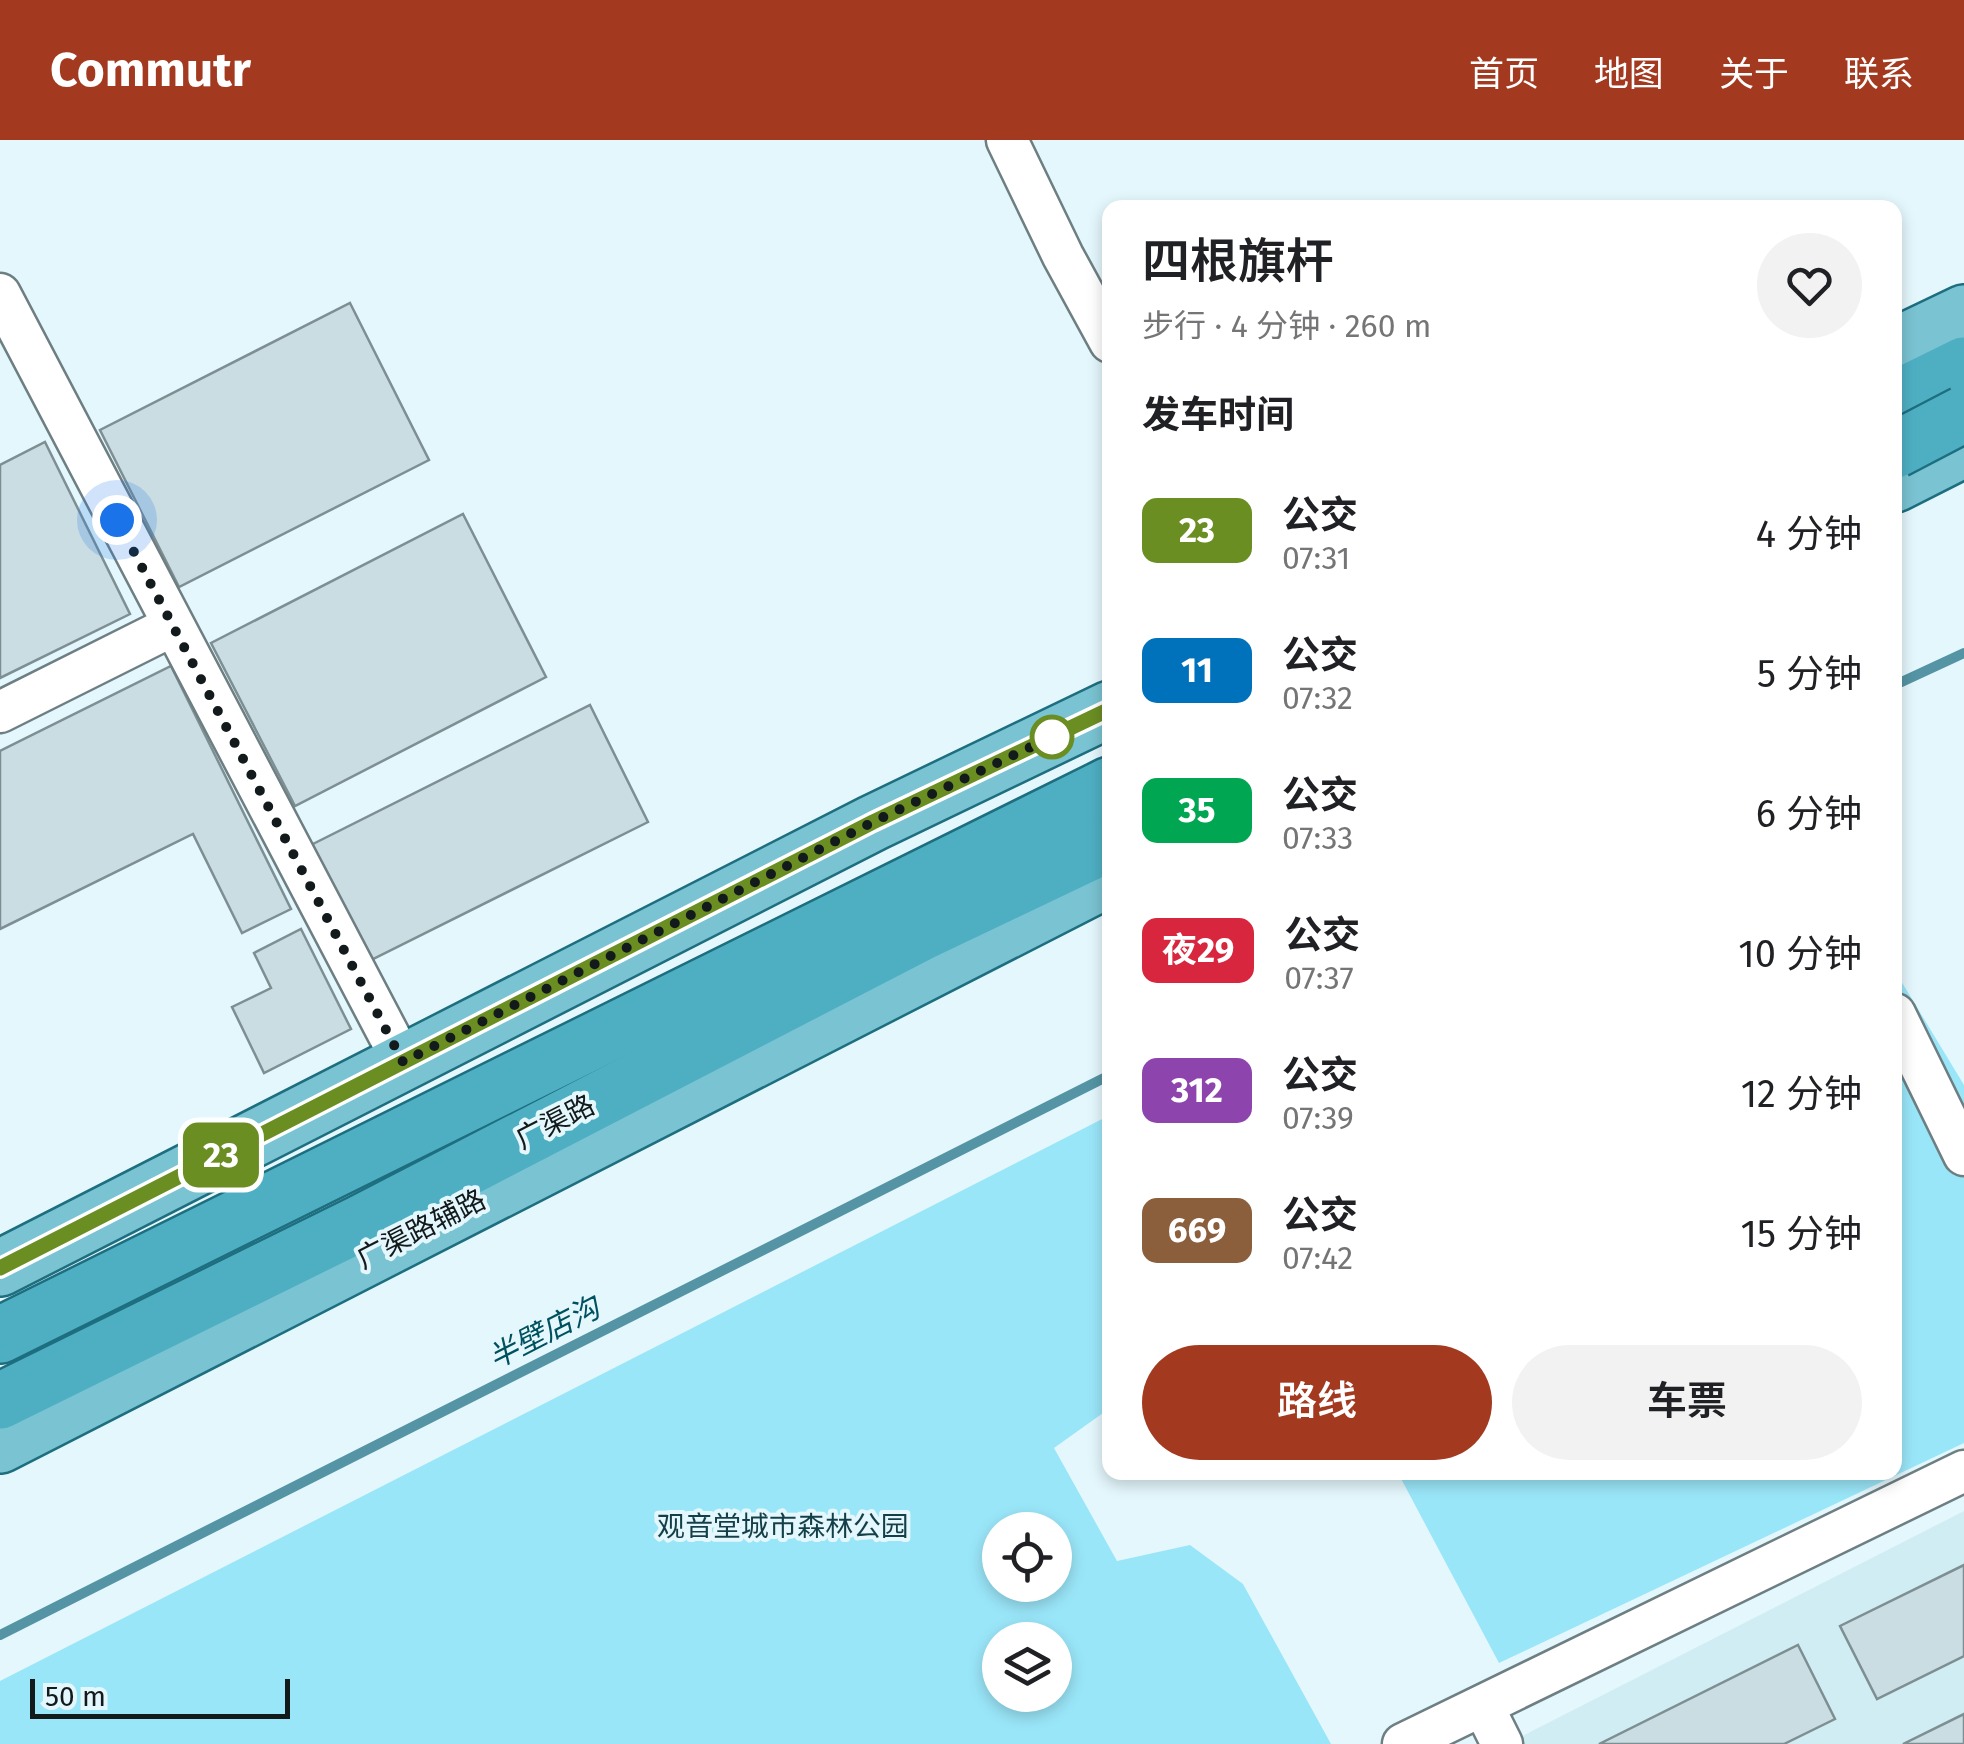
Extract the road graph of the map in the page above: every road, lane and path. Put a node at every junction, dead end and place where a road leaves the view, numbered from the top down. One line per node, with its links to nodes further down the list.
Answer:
1 (1007, 140): 4 (street)
2 (0, 294): 12 (street)
3 (1964, 313): 5 (main road)
4 (1102, 327)
5 (1902, 343)
6 (1964, 365): 7 (highway)
7 (1902, 396)
8 (1964, 414): 9 (highway, bridge)
9 (1902, 446)
10 (1964, 449): 11 (main road)
11 (1902, 480)
12 (172, 626): 13 (street); 19 (street)
13 (0, 712)
14 (1102, 713): 19 (main road)
15 (1102, 789): 22 (highway, 广渠路)
16 (1102, 848): 23 (highway, 广渠路)
17 (1102, 882): 24 (main road, 广渠路辅路)
18 (1902, 1028): 20 (street)
19 (403, 1062): 21 (main road)
20 (1964, 1155)
21 (0, 1268)
22 (0, 1335)
23 (0, 1400)
24 (0, 1444)
25 (1964, 1471): 26 (street)
26 (1482, 1706): 27 (street); 28 (street)
27 (1403, 1744)
28 (1502, 1744)

